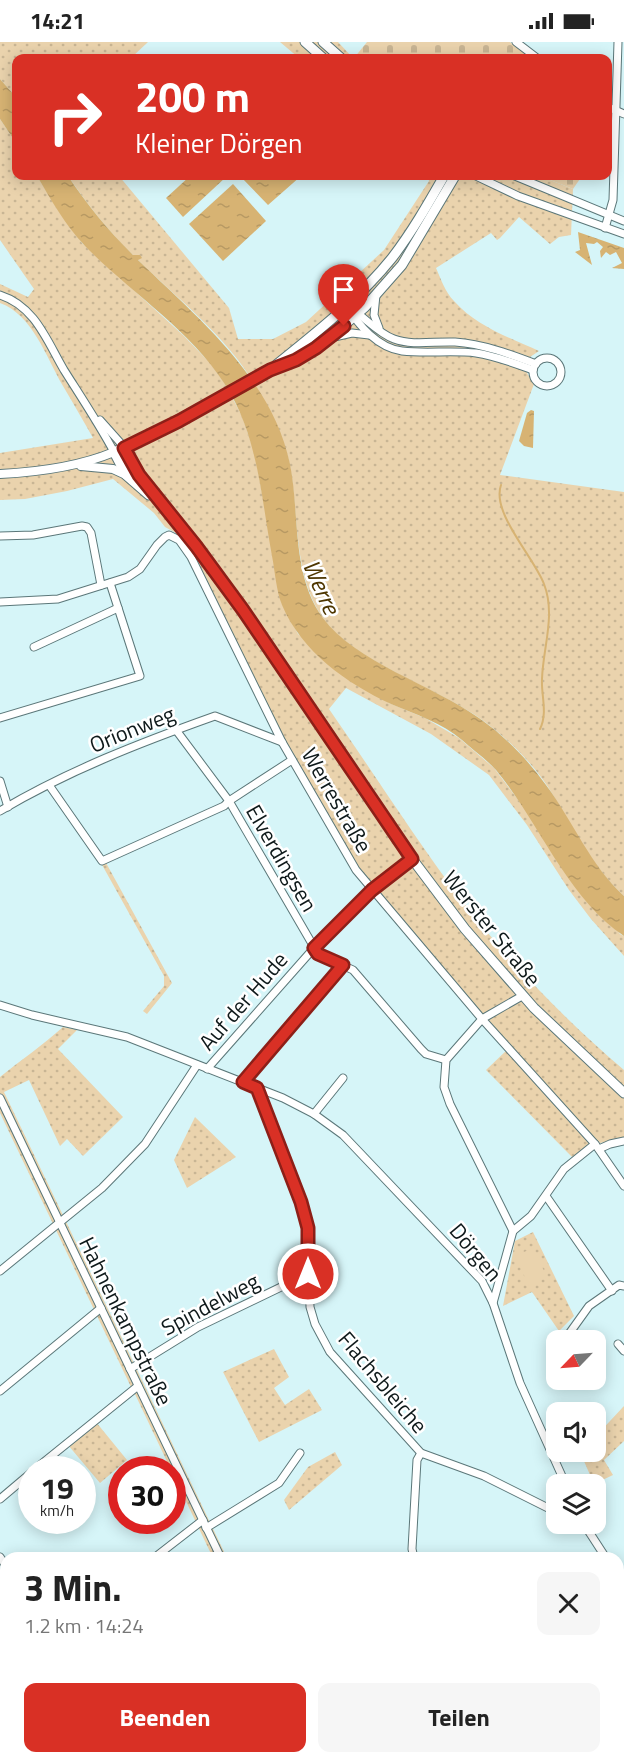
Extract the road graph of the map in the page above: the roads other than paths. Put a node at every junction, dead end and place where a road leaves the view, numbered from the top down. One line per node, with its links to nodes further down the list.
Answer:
1 (305, 42): 5 (main road)
2 (323, 42): 6 (main road)
3 (516, 42): 7 (street)
4 (618, 42): 9 (street)
5 (318, 54)
6 (336, 54)
7 (532, 54)
8 (612, 108): 9 (street)
9 (616, 110): 10 (street); 15 (street)
10 (624, 114)
11 (442, 180): 21 (main road)
12 (453, 180): 20 (main road)
13 (484, 180): 17 (street)
14 (525, 180): 15 (street)
15 (610, 215): 16 (street); 17 (street)
16 (624, 221)
17 (605, 228): 18 (street)
18 (624, 234)
19 (0, 295): 27 (street)
20 (376, 296): 22 (main road); 23 (street)
21 (347, 306): 22 (street); 26 (main road)
22 (356, 316): 23 (street); 24 (street); 25 (main road)
23 (380, 330): 24 (street)
24 (372, 336): 25 (street)
25 (328, 339): 26 (main road)
26 (270, 370): 28 (main road)
27 (92, 412): 28 (street); 29 (street)
28 (124, 448): 29 (main road); 33 (main road, Werster Straße)
29 (114, 452): 30 (street); 32 (main road, Werster Straße)
30 (72, 466): 31 (street); 32 (street)
31 (0, 474)
32 (126, 475): 33 (main road, Werster Straße)
33 (163, 506): 49 (main road, Werster Straße)
34 (0, 536): 36 (street)
35 (110, 583): 36 (street); 38 (street); 42 (street, Werrestraße)
36 (101, 585): 37 (street)
37 (0, 602)
38 (118, 608): 39 (street); 40 (street)
39 (34, 647)
40 (0, 718)
41 (176, 730): 42 (street, Orionweg); 45 (street, Orionweg); 46 (street, Elverdingsen)
42 (282, 742): 43 (street, Werrestraße)
43 (292, 759): 46 (street); 50 (street, Werrestraße)
44 (0, 781): 47 (street)
45 (49, 785): 46 (street); 47 (street, Orionweg)
46 (229, 801): 51 (street, Elverdingsen)
47 (8, 807): 48 (street, Orionweg)
48 (0, 812)
49 (412, 859): 50 (street, Auf der Hude); 53 (main road, Werster Straße)
50 (372, 890): 51 (street, Auf der Hude); 55 (street, Werrestraße)
51 (314, 948): 52 (street, Elverdingsen); 58 (street, Auf der Hude)
52 (343, 965): 56 (street, Elverdingsen); 60 (street)
53 (522, 996): 55 (street); 62 (main road, Werster Straße)
54 (0, 1005): 57 (street, Dörgen)
55 (482, 1019): 56 (street); 66 (street, Werrestraße)
56 (446, 1060): 70 (street)
57 (196, 1065): 58 (street, Dörgen); 69 (street, Auf der Hude)
58 (207, 1069): 60 (street, Dörgen)
59 (343, 1078): 64 (street)
60 (243, 1082): 61 (street, Dörgen)
61 (257, 1088): 64 (street, Dörgen); 72 (street, Flachsbleiche)
62 (624, 1093)
63 (0, 1098): 69 (street, Hahnenkampstraße)
64 (314, 1113): 75 (street, Dörgen)
65 (624, 1141): 66 (street)
66 (597, 1147): 67 (street, Werrestraße); 68 (street)
67 (624, 1186)
68 (546, 1196): 70 (street); 74 (street)
69 (59, 1223): 71 (street, Auf der Hude); 76 (street, Hahnenkampstraße)
70 (513, 1231): 75 (street)
71 (0, 1271)
72 (308, 1274): 80 (street, Spindelweg); 84 (street, Flachsbleiche)
73 (624, 1286): 74 (street)
74 (612, 1291): 77 (street)
75 (493, 1303): 86 (street, Dörgen)
76 (101, 1308): 80 (street, Hahnenkampstraße); 82 (street)
77 (572, 1330)
78 (618, 1344): 79 (street)
79 (624, 1351)
80 (130, 1369): 81 (street, Hahnenkampstraße)
81 (138, 1386): 85 (street); 90 (street, Hahnenkampstraße)
82 (0, 1391)
83 (300, 1453): 91 (street)
84 (420, 1453): 89 (street, Flachsbleiche); 95 (street)
85 (52, 1456)
86 (561, 1474)
87 (18, 1483): 88 (street)
88 (0, 1498)
89 (546, 1507)
90 (203, 1520): 91 (street, Hahnenkampstraße); 93 (street)
91 (206, 1528): 94 (street, Hahnenkampstraße)
92 (590, 1534): 96 (street)
93 (162, 1552)
94 (218, 1552)
95 (412, 1552)
96 (602, 1552)

